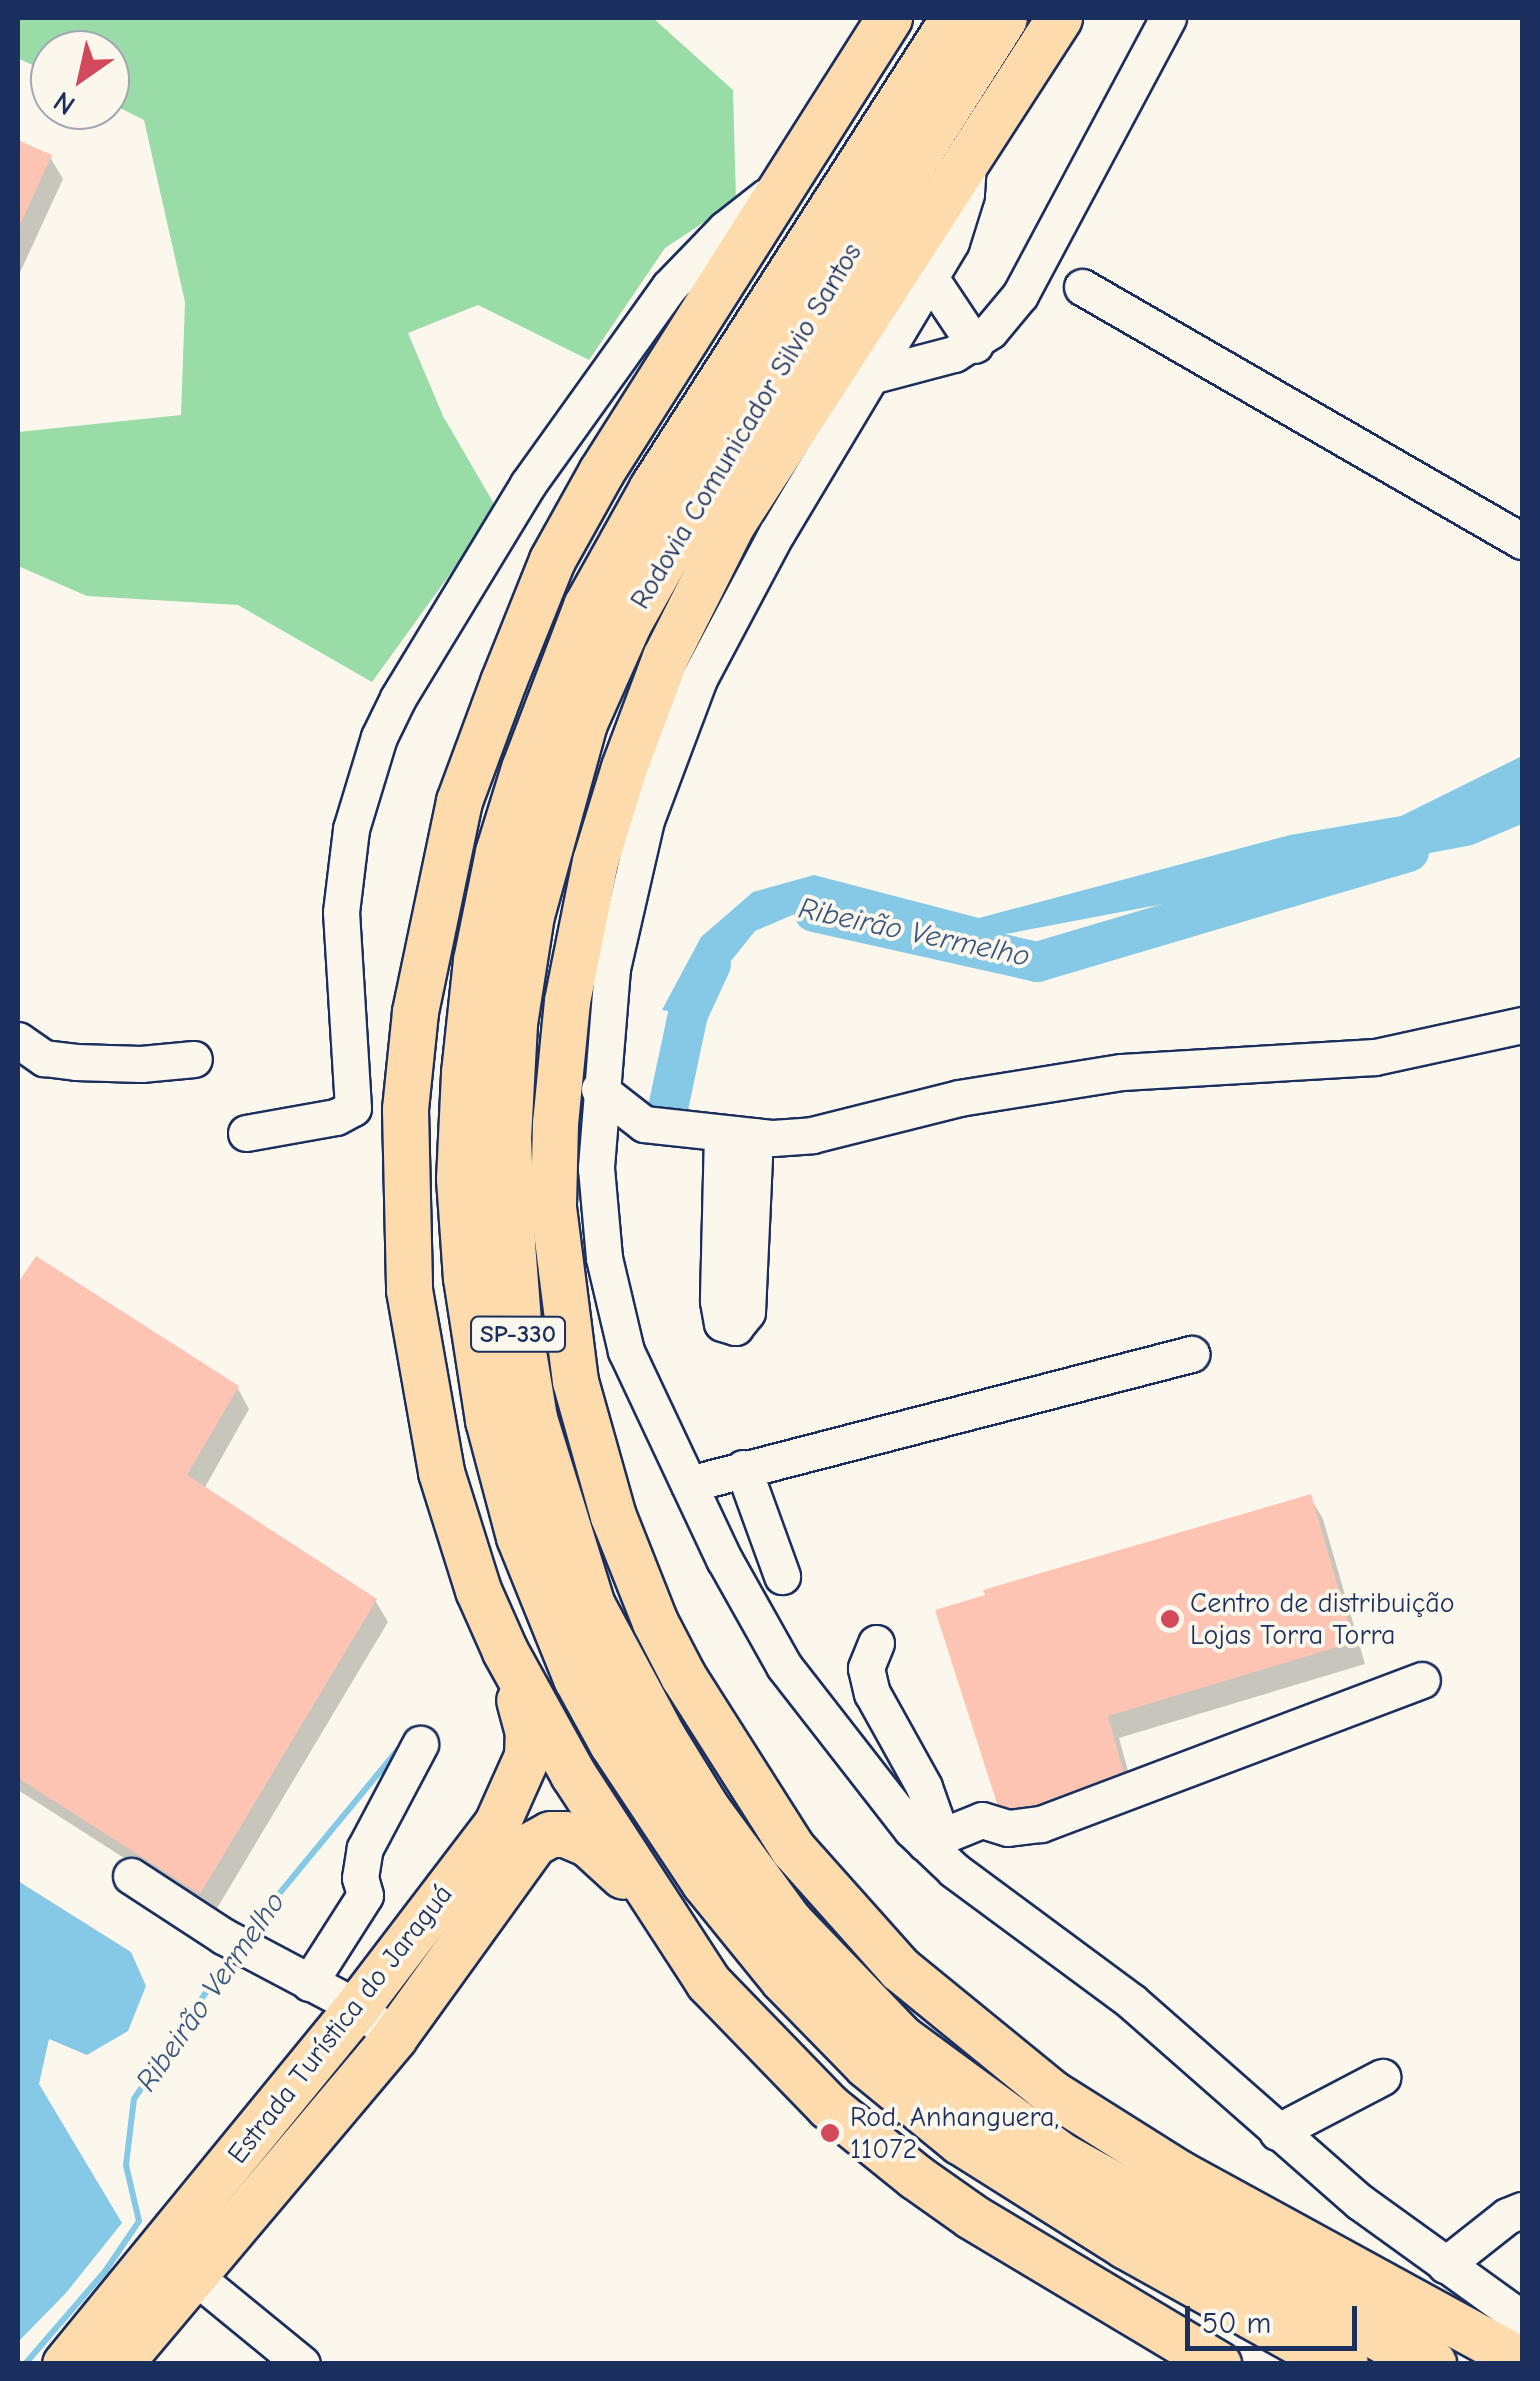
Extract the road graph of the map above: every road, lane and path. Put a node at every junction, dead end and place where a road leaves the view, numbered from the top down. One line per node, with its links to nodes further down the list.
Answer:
1 (888, 18): 7 (main road)
2 (957, 18): 45 (highway, Rodovia Comunicador Silvio Santos / SP-330)
3 (1002, 18): 46 (highway, Rodovia Comunicador Silvio Santos / SP-330)
4 (1059, 18): 6 (main road)
5 (1168, 18): 10 (street)
6 (968, 158): 8 (street); 41 (main road)
7 (784, 184): 18 (street); 25 (main road)
8 (931, 279): 10 (street); 11 (street)
9 (1082, 287): 12 (street)
10 (975, 344): 11 (street)
11 (870, 376): 16 (street)
12 (1522, 541)
13 (1522, 1025): 17 (street)
14 (18, 1040): 15 (street)
15 (194, 1059)
16 (599, 1089): 17 (street); 19 (street)
17 (644, 1124): 19 (street)
18 (246, 1133)
19 (596, 1168): 22 (street)
20 (1191, 1354): 21 (street)
21 (743, 1468): 22 (street); 23 (street)
22 (689, 1484): 28 (street)
23 (782, 1576)
24 (876, 1643): 28 (street)
25 (505, 1652): 30 (main road); 32 (main road, Estrada Turística do Jaraguá)
26 (1422, 1680): 28 (street)
27 (420, 1744): 31 (street)
28 (933, 1839): 35 (street)
29 (130, 1876): 31 (street)
30 (666, 1921): 33 (main road, Estrada Turística do Jaraguá); 44 (main road)
31 (298, 1976): 32 (street)
32 (357, 2007): 33 (street); 37 (main road, Estrada Turística do Jaraguá)
33 (394, 2037): 37 (main road, Estrada Turística do Jaraguá)
34 (1382, 2077): 35 (street)
35 (1277, 2132): 38 (street)
36 (1522, 2210): 38 (street)
37 (177, 2261): 40 (street); 42 (main road, Estrada Turística do Jaraguá); 43 (main road, Estrada Turística do Jaraguá)
38 (1445, 2265): 39 (street)
39 (1522, 2319)
40 (284, 2358)
41 (1522, 2361)
42 (65, 2364)
43 (119, 2364)
44 (1218, 2364)
45 (1343, 2364)
46 (1431, 2364)

